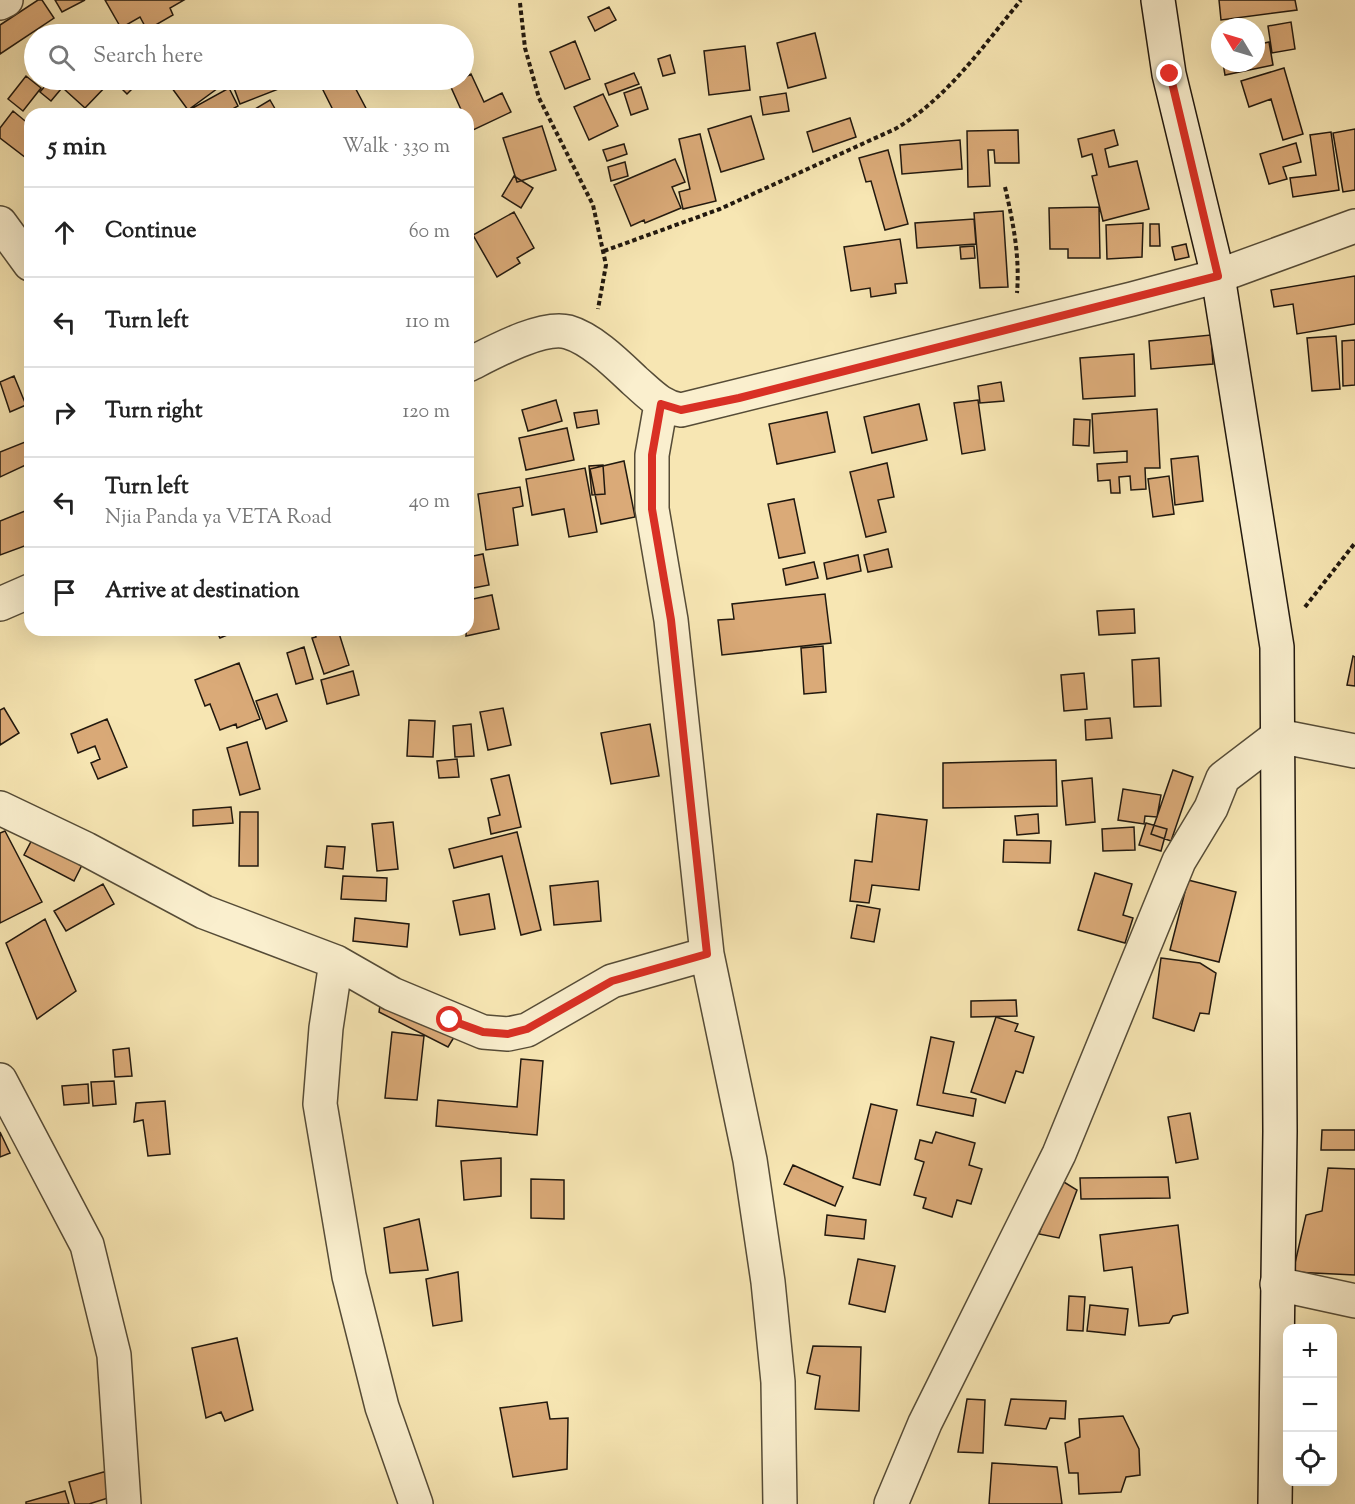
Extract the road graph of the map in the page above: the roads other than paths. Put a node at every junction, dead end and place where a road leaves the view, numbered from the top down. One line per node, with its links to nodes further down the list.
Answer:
1 (6, 0): 3 (street)
2 (1158, 0): 7 (street)
3 (0, 3)
4 (0, 223): 6 (street)
5 (1355, 226): 7 (street)
6 (24, 256)
7 (1218, 276): 9 (street); 12 (street)
8 (474, 362): 9 (street)
9 (661, 404): 15 (street)
10 (24, 594): 11 (street)
11 (0, 604)
12 (1278, 736): 13 (street); 18 (street); 23 (street)
13 (1355, 751)
14 (0, 808): 16 (street)
15 (707, 954): 16 (street); 22 (street)
16 (336, 962): 21 (street)
17 (0, 1080): 20 (street)
18 (1277, 1284): 19 (street); 24 (street)
19 (1355, 1301)
20 (124, 1504)
21 (416, 1504)
22 (780, 1504)
23 (891, 1504)
24 (1275, 1504)

